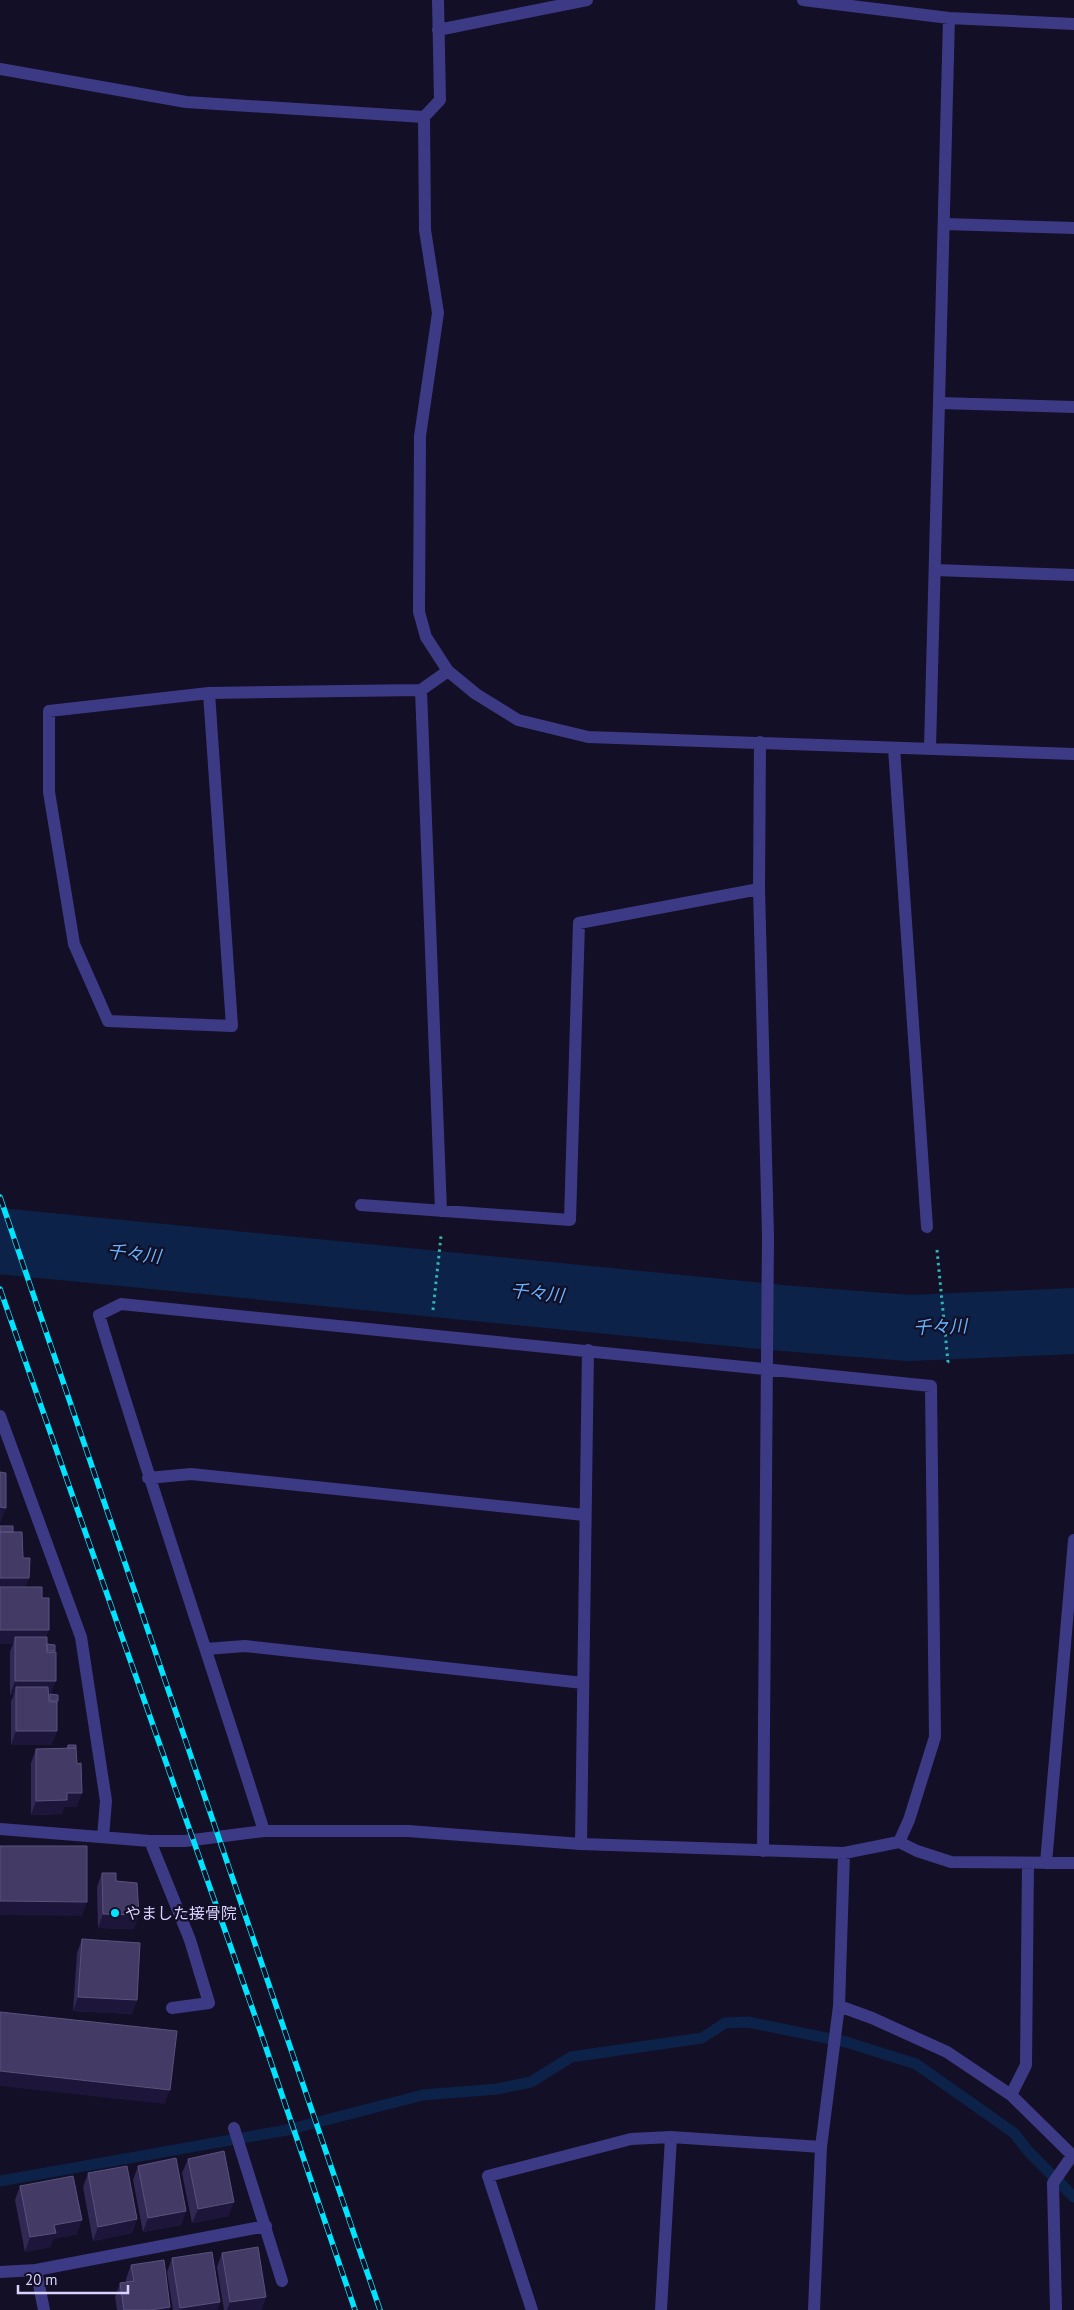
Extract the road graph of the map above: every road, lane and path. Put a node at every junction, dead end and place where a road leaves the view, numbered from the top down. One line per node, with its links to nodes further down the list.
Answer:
1 (438, 0): 6 (street)
2 (587, 0): 6 (street)
3 (803, 0): 4 (street)
4 (949, 18): 5 (street); 9 (street)
5 (1074, 24)
6 (438, 30): 8 (street)
7 (0, 69): 8 (street)
8 (424, 117): 15 (street)
9 (944, 224): 10 (street); 11 (street)
10 (1074, 228)
11 (939, 403): 12 (street); 13 (street)
12 (1074, 407)
13 (935, 570): 14 (street); 20 (street)
14 (1074, 575)
15 (448, 671): 16 (street); 18 (street)
16 (421, 690): 17 (street); 24 (street)
17 (210, 693): 17 (street)
18 (760, 742): 19 (street); 22 (street)
19 (894, 748): 20 (street); 25 (street)
20 (930, 748): 21 (street)
21 (1074, 754)
22 (759, 889): 24 (street); 29 (street)
23 (360, 1205): 24 (street)
24 (441, 1211)
25 (927, 1227): 30 (path)
26 (441, 1236): 27 (path)
27 (433, 1310)
28 (588, 1350): 29 (street); 32 (street); 33 (street)
29 (767, 1370): 30 (street); 43 (street)
30 (932, 1386): 41 (street)
31 (0, 1416): 39 (street)
32 (148, 1478): 33 (street); 35 (street)
33 (584, 1514): 36 (street)
34 (1074, 1540): 46 (street)
35 (206, 1649): 36 (street); 38 (street)
36 (583, 1683): 42 (street)
37 (0, 1828): 39 (street)
38 (264, 1831): 40 (street); 42 (street)
39 (103, 1837): 40 (street)
40 (150, 1841): 49 (street)
41 (899, 1842): 44 (street); 45 (street)
42 (581, 1844): 43 (street)
43 (763, 1851): 44 (street)
44 (844, 1852): 48 (street)
45 (1028, 1863): 46 (street); 50 (street)
46 (1046, 1863): 47 (street)
47 (1074, 1863)
48 (839, 2006): 50 (street); 53 (street)
49 (172, 2008)
50 (1011, 2095): 54 (street)
51 (234, 2130): 55 (street)
52 (671, 2138): 53 (street); 60 (street); 61 (street)
53 (821, 2147): 62 (street)
54 (1073, 2156): 63 (street)
55 (266, 2226): 56 (street); 58 (street)
56 (36, 2270): 57 (street); 59 (street)
57 (0, 2272)
58 (282, 2281)
59 (44, 2310)
60 (532, 2310)
61 (661, 2310)
62 (814, 2310)
63 (1056, 2310)

